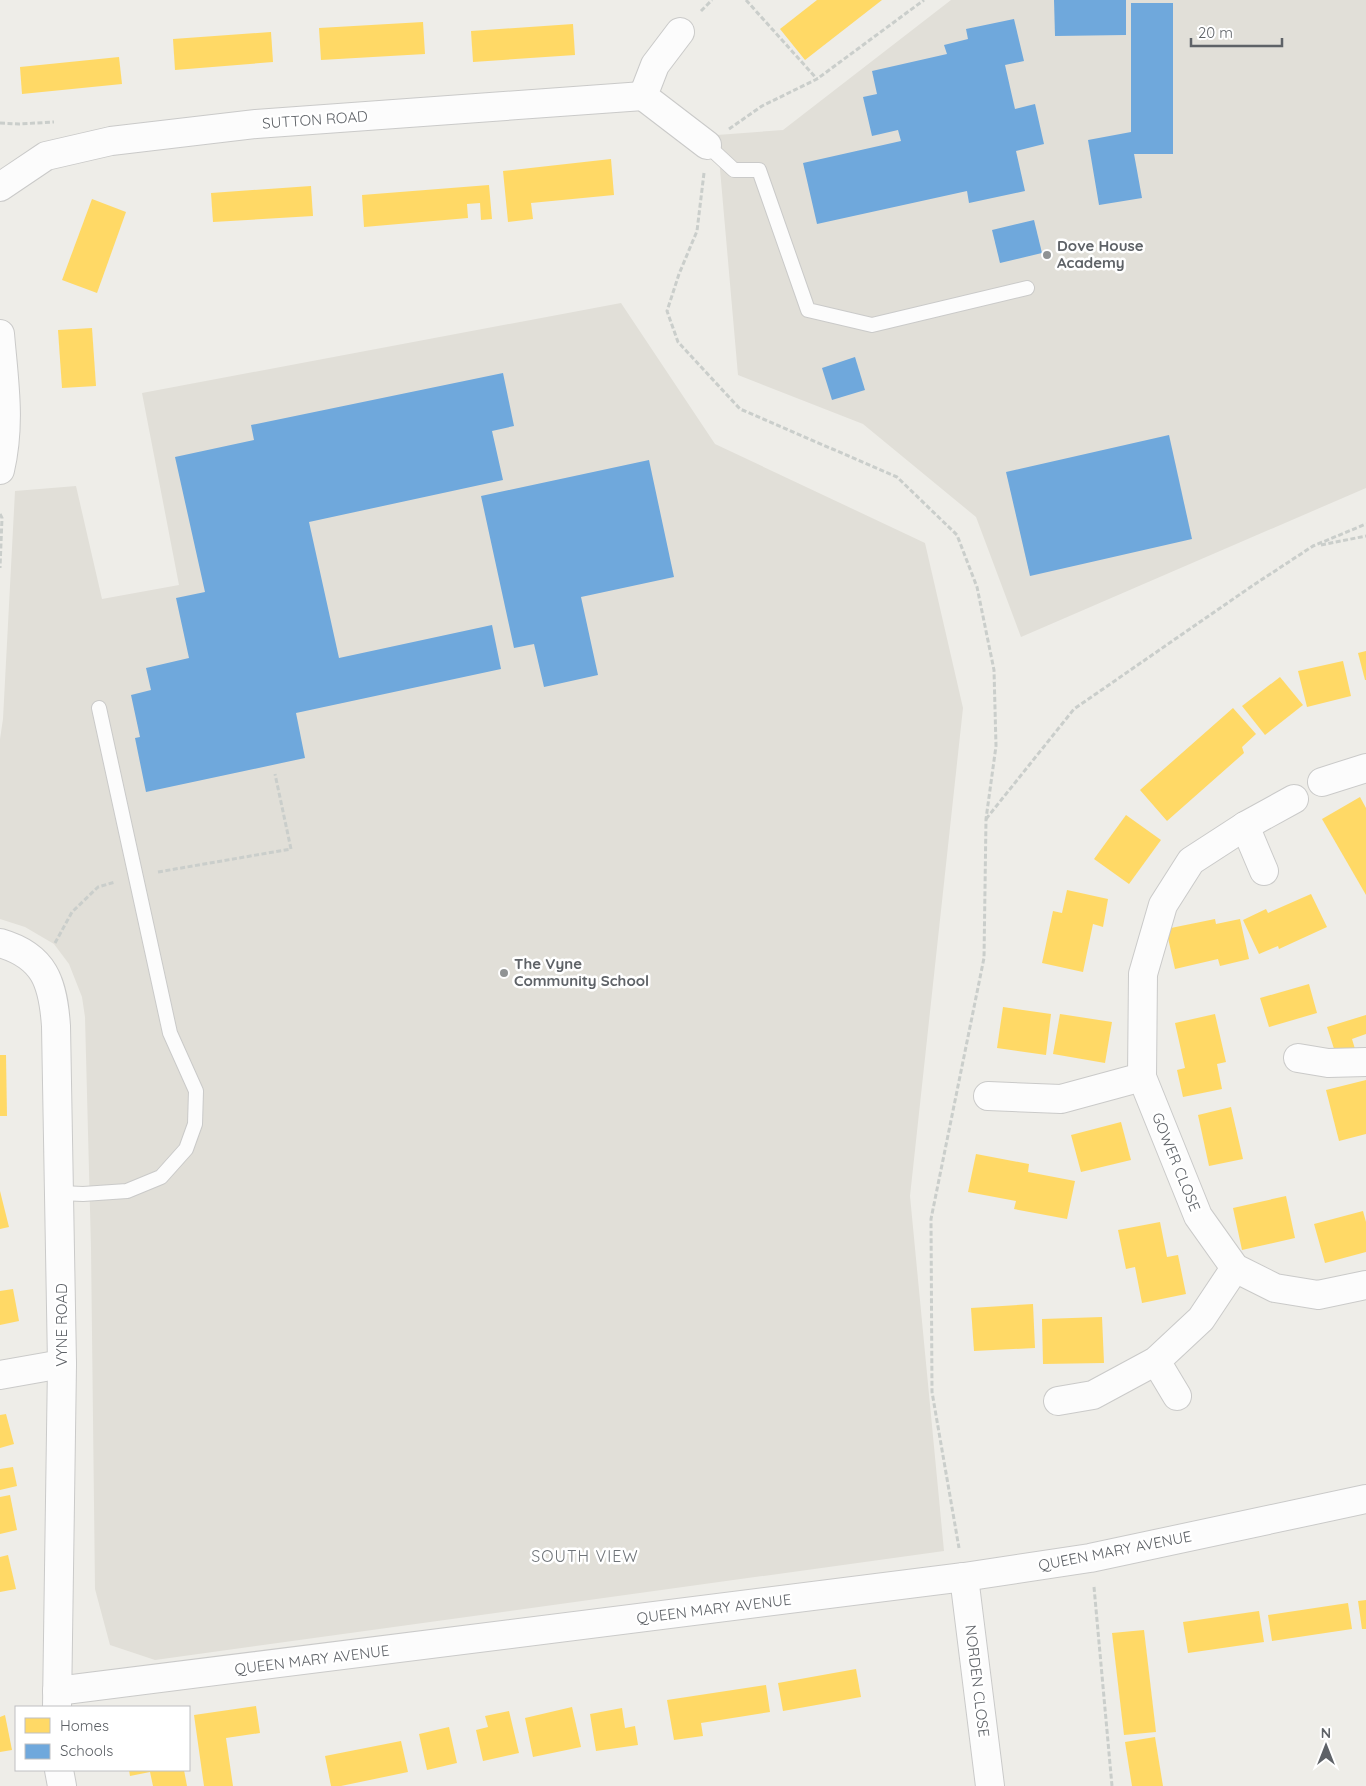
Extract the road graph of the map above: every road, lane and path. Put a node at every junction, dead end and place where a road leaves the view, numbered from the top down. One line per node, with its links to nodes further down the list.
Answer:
1 (746, 0): 4 (path)
2 (924, 0): 4 (path)
3 (680, 32): 5 (street)
4 (817, 79): 6 (path)
5 (642, 96): 6 (street); 7 (street, SUTTON ROAD)
6 (707, 145): 8 (lane); 21 (path)
7 (0, 187)
8 (1027, 288)
9 (0, 334): 10 (street)
10 (0, 470)
11 (0, 514): 15 (path)
12 (1366, 524): 14 (path)
13 (1366, 536): 14 (path)
14 (1313, 546): 21 (path)
15 (0, 568)
16 (99, 708): 24 (lane)
17 (1366, 768): 19 (street)
18 (275, 774): 24 (path)
19 (1322, 782)
20 (1294, 799): 22 (street, GOWER CLOSE)
21 (986, 819): 39 (path)
22 (1246, 826): 23 (street); 28 (street, GOWER CLOSE)
23 (1264, 871)
24 (136, 876): 25 (path); 30 (lane)
25 (25, 949): 30 (street, VYNE ROAD)
26 (1298, 1058): 27 (street)
27 (1366, 1062)
28 (1142, 1077): 29 (street); 31 (street, GOWER CLOSE)
29 (988, 1096)
30 (60, 1193): 34 (street, VYNE ROAD)
31 (1235, 1268): 32 (street, GOWER CLOSE); 33 (street)
32 (1366, 1285)
33 (1156, 1361): 36 (street); 37 (street)
34 (62, 1364): 35 (street); 41 (street, VYNE ROAD)
35 (0, 1375)
36 (1177, 1396)
37 (1058, 1400)
38 (1366, 1499): 39 (street, QUEEN MARY AVENUE)
39 (962, 1565): 41 (street, QUEEN MARY AVENUE); 44 (street, NORDEN CLOSE)
40 (1094, 1582): 45 (path)
41 (57, 1699)
42 (59, 1771): 43 (street)
43 (62, 1786)
44 (990, 1786)
45 (1112, 1786)

